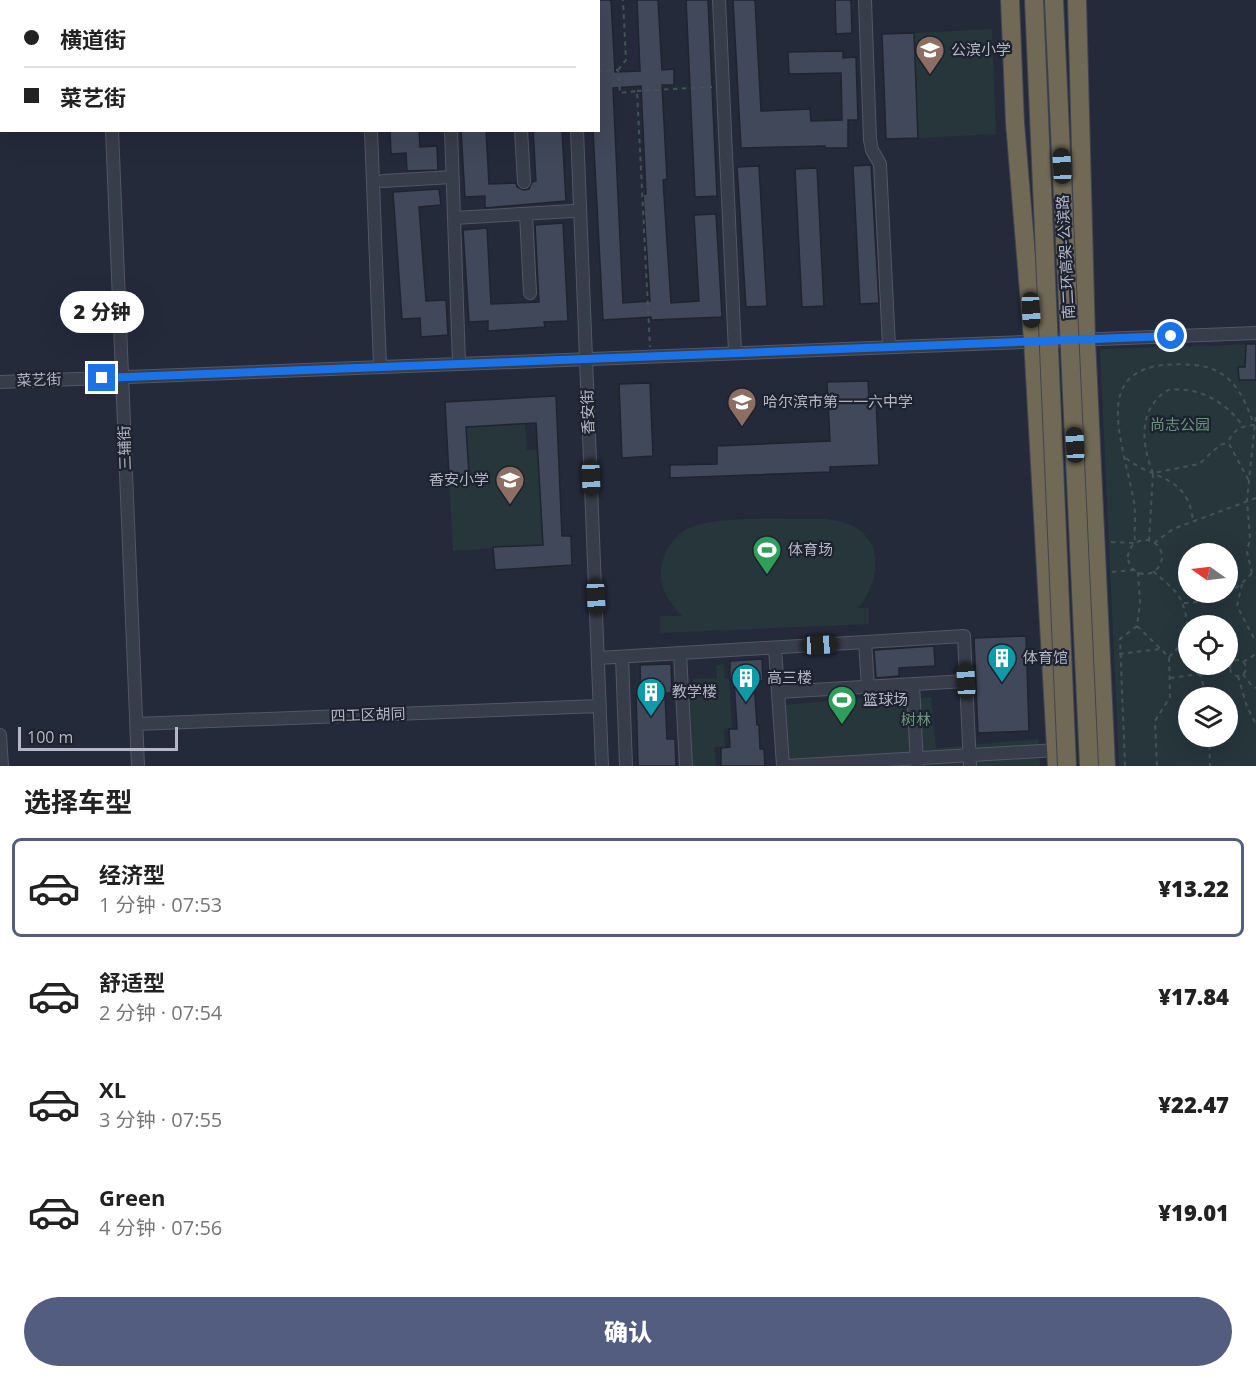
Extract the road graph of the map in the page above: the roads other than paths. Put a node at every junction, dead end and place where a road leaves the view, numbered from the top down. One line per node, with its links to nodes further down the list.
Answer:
1 (719, 0): 29 (street)
2 (865, 0): 28 (street)
3 (1010, 0): 9 (highway)
4 (1018, 0): 11 (highway, bridge)
5 (1034, 0): 11 (highway, 南二环高架-公滨路, bridge)
6 (1054, 0): 24 (highway, 南二环高架-公滨路, bridge)
7 (1077, 0): 8 (highway)
8 (1080, 76): 9 (highway); 10 (highway)
9 (1013, 79): 27 (highway)
10 (1082, 117): 24 (highway, bridge); 26 (highway)
11 (1039, 121): 56 (highway, 南二环高架-公滨路, bridge)
12 (112, 132): 33 (street, 三辅街)
13 (371, 132): 32 (street)
14 (451, 132): 17 (street)
15 (521, 132): 19 (street)
16 (577, 132): 30 (street, 香安街)
17 (452, 177): 18 (street); 22 (street)
18 (383, 181)
19 (524, 182)
20 (573, 211): 21 (street)
21 (526, 214): 22 (street); 23 (street)
22 (454, 218): 31 (street)
23 (530, 293)
24 (1069, 307): 57 (highway, 南二环高架-公滨路, bridge)
25 (1256, 333): 26 (street, 菜艺街)
26 (1086, 339): 27 (street, 菜艺街); 58 (highway)
27 (1033, 340): 28 (street, 菜艺街); 47 (highway)
28 (889, 346): 29 (street, 菜艺街)
29 (735, 352): 30 (street, 菜艺街)
30 (586, 358): 31 (street, 菜艺街); 39 (street, 香安街)
31 (459, 363): 32 (street, 菜艺街)
32 (380, 366): 33 (street, 菜艺街)
33 (122, 377): 34 (street, 菜艺街); 45 (street, 三辅街)
34 (0, 382)
35 (865, 642): 36 (street); 40 (street); 42 (street)
36 (776, 648): 37 (street); 43 (street)
37 (680, 653): 38 (street); 54 (street)
38 (622, 657): 39 (street); 53 (street)
39 (598, 658): 44 (street, 香安街)
40 (966, 681): 41 (street); 48 (street)
41 (913, 684): 42 (street); 49 (street)
42 (868, 687): 43 (street)
43 (778, 692): 55 (street)
44 (600, 706): 45 (street, 四工区胡同); 52 (street, 香安街)
45 (136, 724): 51 (street, 三辅街)
46 (0, 735): 50 (street)
47 (1057, 758): 48 (street)
48 (970, 760): 49 (street)
49 (917, 762): 55 (street)
50 (2, 766)
51 (138, 766)
52 (602, 766)
53 (626, 766)
54 (686, 766)
55 (784, 766)
56 (1067, 766)
57 (1089, 766)
58 (1106, 766)

